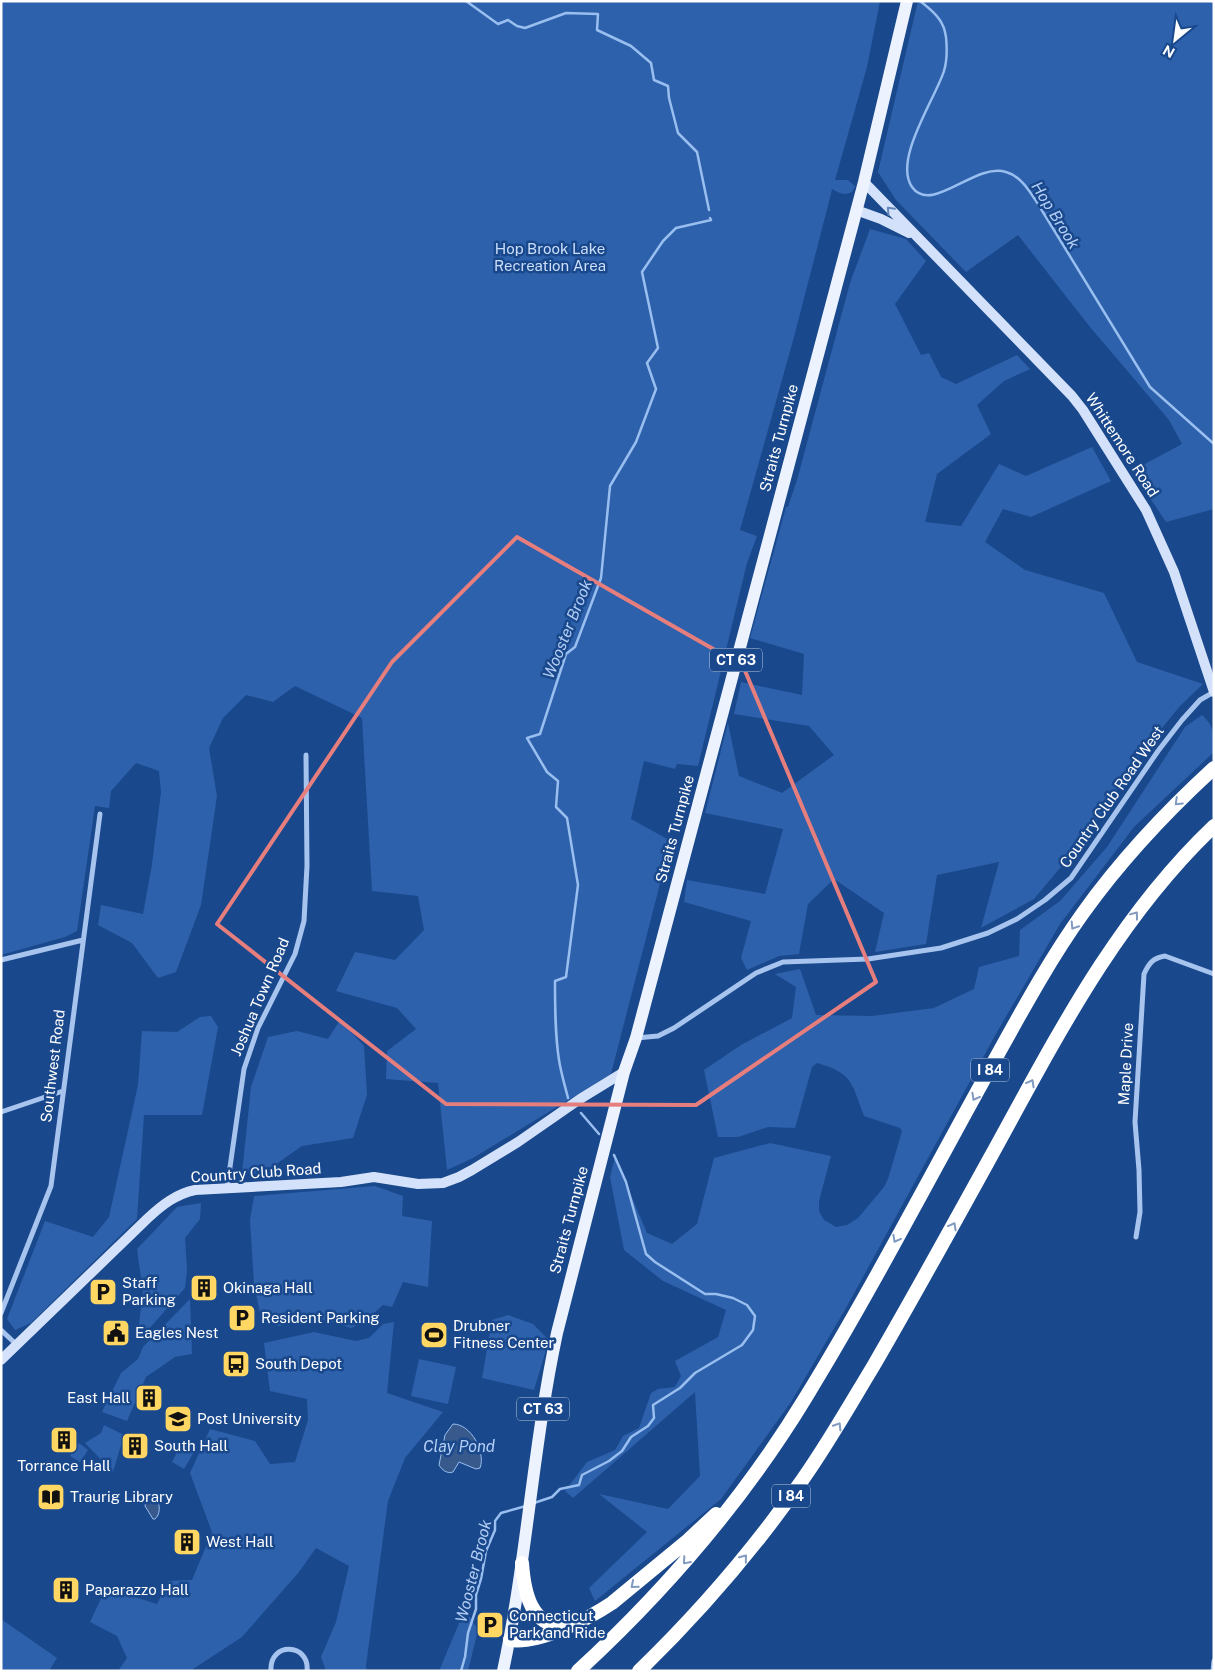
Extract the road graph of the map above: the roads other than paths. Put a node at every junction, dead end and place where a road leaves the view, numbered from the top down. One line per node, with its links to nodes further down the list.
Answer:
1 (906, 6): 2 (main road, Straits Turnpike / CT 63)
2 (864, 182): 3 (main road, Straits Turnpike / CT 63); 4 (street, Whittemore Road, one-way to 2)
3 (856, 210): 4 (street, Whittemore Road); 13 (main road, Straits Turnpike / CT 63)
4 (916, 237): 5 (street, Whittemore Road)
5 (1214, 692): 13 (street, Country Club Road West)
6 (306, 754): 17 (street, Joshua Town Road)
7 (1214, 768): 23 (highway, I 84, one-way to 23)
8 (100, 814): 10 (street, Southwest Road)
9 (1214, 826): 25 (highway, I 84, one-way to 9)
10 (82, 940): 11 (street); 15 (street, Southwest Road)
11 (1, 960)
12 (1214, 974): 18 (street, Maple Drive)
13 (636, 1038): 14 (main road, Straits Turnpike / CT 63)
14 (624, 1072): 17 (street, Country Club Road); 24 (main road, Straits Turnpike / CT 63)
15 (63, 1091): 16 (street); 19 (street, Southwest Road)
16 (1, 1112)
17 (227, 1188): 21 (street, Country Club Road)
18 (1136, 1237)
19 (1, 1314)
20 (1, 1330): 21 (street)
21 (17, 1345): 22 (street, Country Club Road)
22 (1, 1360)
23 (769, 1454): 26 (highway, one-way to 26); 32 (highway, I 84, one-way to 32)
24 (522, 1563): 26 (highway); 27 (main road, Straits Turnpike / CT 63)
25 (721, 1585): 33 (highway, I 84); 34 (highway)
26 (587, 1619): 27 (highway)
27 (510, 1640): 31 (main road, Straits Turnpike / CT 63)
28 (1214, 1661): 35 (street)
29 (271, 1671): 30 (street)
30 (307, 1671)
31 (503, 1671)
32 (578, 1671)
33 (639, 1671)
34 (649, 1671)
35 (1213, 1671)

